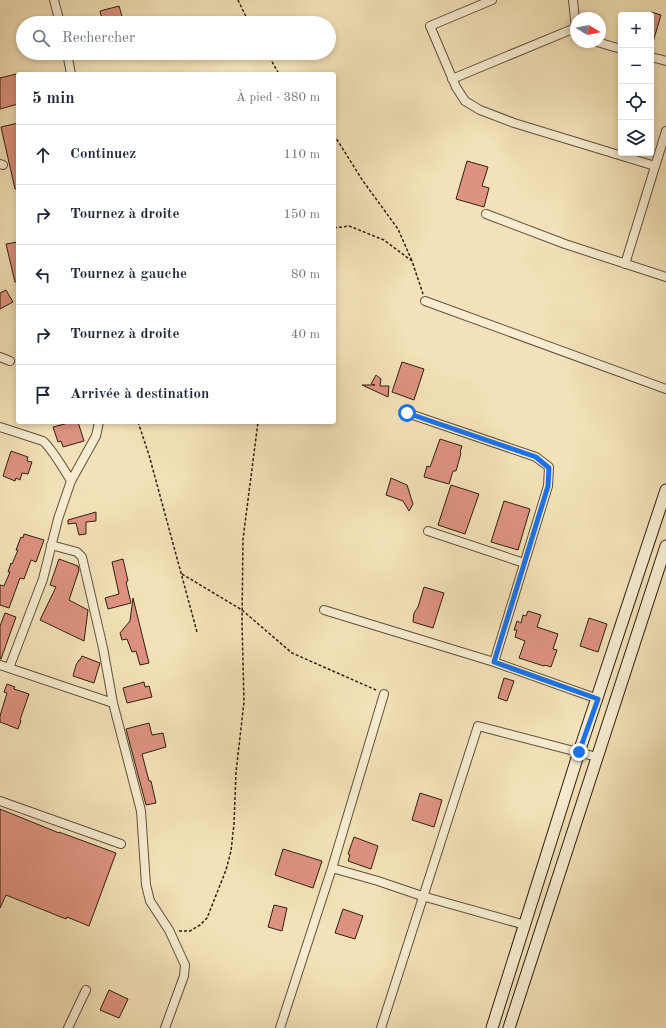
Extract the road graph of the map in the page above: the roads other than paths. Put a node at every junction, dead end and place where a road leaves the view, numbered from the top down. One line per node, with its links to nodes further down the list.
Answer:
1 (54, 0): 5 (street)
2 (492, 0): 13 (street)
3 (573, 0): 4 (street)
4 (574, 12)
5 (58, 16)
6 (570, 30): 13 (street)
7 (606, 45): 8 (street)
8 (618, 48)
9 (654, 58): 11 (street)
10 (68, 60): 12 (street)
11 (666, 61)
12 (71, 72)
13 (452, 78): 15 (street)
14 (666, 131): 15 (street)
15 (655, 166): 17 (street)
16 (486, 214): 17 (street)
17 (625, 264): 18 (street)
18 (666, 277)
19 (425, 301): 22 (street)
20 (0, 357): 21 (street)
21 (10, 361)
22 (666, 389)
23 (407, 413): 31 (street)
24 (99, 424): 26 (street)
25 (0, 427): 26 (street)
26 (71, 481): 29 (street)
27 (666, 490): 37 (main road)
28 (428, 531): 31 (street)
29 (51, 545): 35 (street); 38 (street)
30 (666, 546): 40 (main road)
31 (524, 563): 33 (street)
32 (324, 610): 33 (street)
33 (494, 662): 37 (street)
34 (0, 665): 35 (street)
35 (9, 668): 38 (street)
36 (384, 694): 43 (street)
37 (598, 699): 39 (main road)
38 (113, 703): 48 (street)
39 (579, 752): 40 (street); 44 (street); 45 (main road)
40 (597, 757): 52 (main road)
41 (0, 801): 42 (street)
42 (121, 844)
43 (332, 868): 44 (street); 49 (street)
44 (422, 896): 45 (street); 50 (street)
45 (525, 925): 51 (main road)
46 (86, 990): 47 (street)
47 (68, 1028)
48 (165, 1028)
49 (280, 1028)
50 (382, 1028)
51 (492, 1028)
52 (509, 1028)

